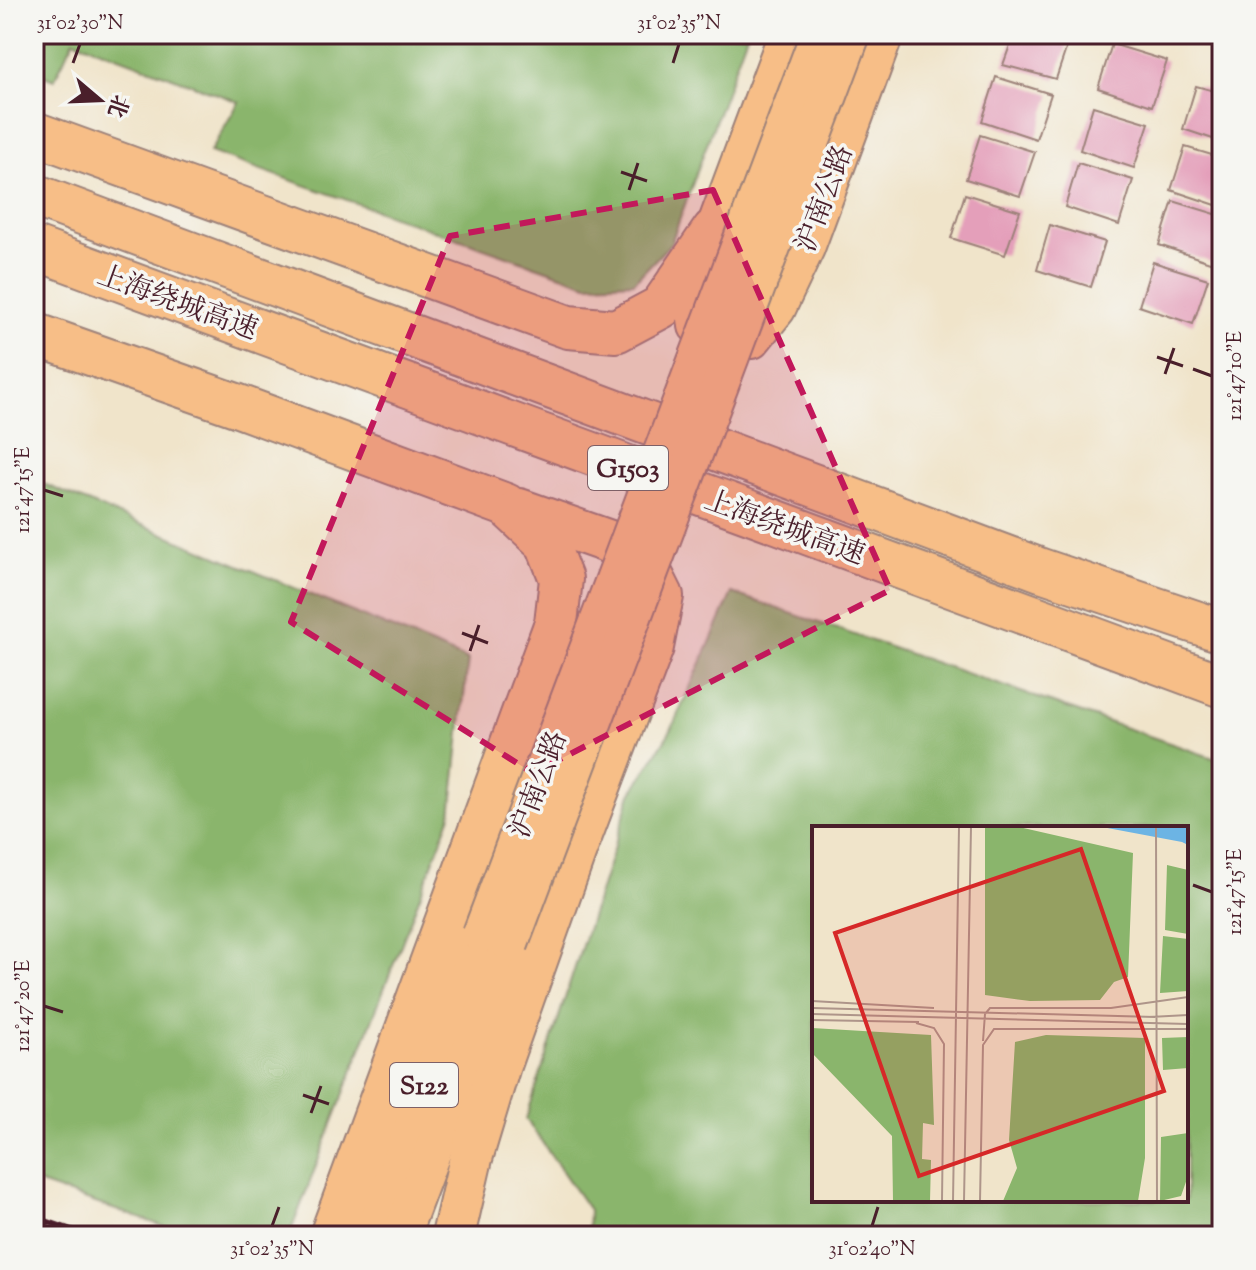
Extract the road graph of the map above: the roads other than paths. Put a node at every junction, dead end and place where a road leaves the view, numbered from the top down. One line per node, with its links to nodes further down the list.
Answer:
1 (787, 34): 7 (main road, 沪南公路)
2 (819, 34): 13 (main road, 沪南公路 / S122, bridge)
3 (852, 34): 13 (main road, 沪南公路 / S122, bridge)
4 (885, 34): 7 (main road, 沪南公路)
5 (34, 133): 7 (highway)
6 (34, 195): 11 (highway, 上海绕城高速 / G1503)
7 (714, 230)
8 (34, 248): 12 (highway, 上海绕城高速 / G1503)
9 (34, 334): 10 (highway)
10 (506, 505): 14 (highway); 17 (highway)
11 (1222, 631)
12 (1222, 686)
13 (496, 939): 15 (main road, 沪南公路 / S122); 16 (main road, 沪南公路 / S122)
14 (331, 1236)
15 (368, 1236)
16 (401, 1236)
17 (453, 1236)

